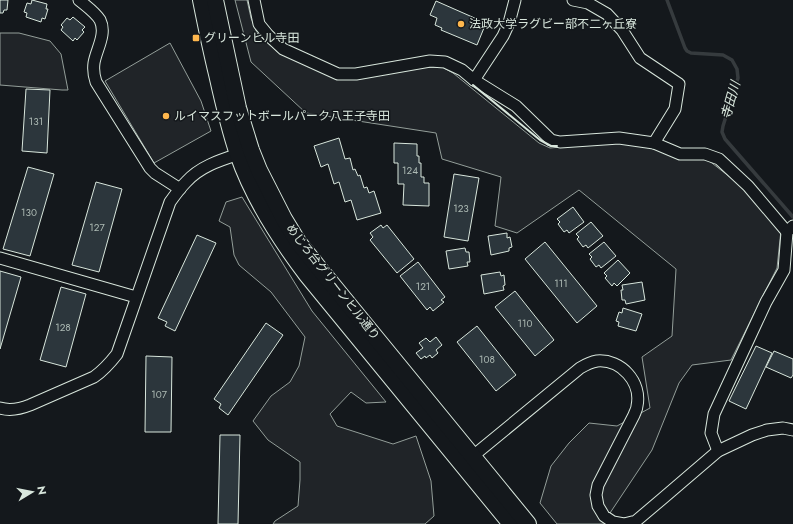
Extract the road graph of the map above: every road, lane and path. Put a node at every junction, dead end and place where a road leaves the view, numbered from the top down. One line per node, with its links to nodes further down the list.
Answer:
1 (79, 0): 10 (street)
2 (200, 0): 9 (street, めじろ台グリーンヒル通り)
3 (215, 0): 9 (street, めじろ台グリーンヒル通り)
4 (254, 0): 7 (street)
5 (515, 0): 7 (street)
6 (573, 0): 8 (street)
7 (474, 80): 8 (street)
8 (654, 143): 11 (street)
9 (244, 152): 10 (street); 17 (street, めじろ台グリーンヒル通り)
10 (180, 189): 13 (street)
11 (791, 228): 16 (street)
12 (0, 258): 13 (street)
13 (136, 297): 14 (street)
14 (0, 408)
15 (793, 430): 16 (street)
16 (718, 450): 17 (street)
17 (467, 460): 18 (street, めじろ台グリーンヒル通り); 19 (street, めじろ台グリーンヒル通り)
18 (511, 524)
19 (528, 524)

